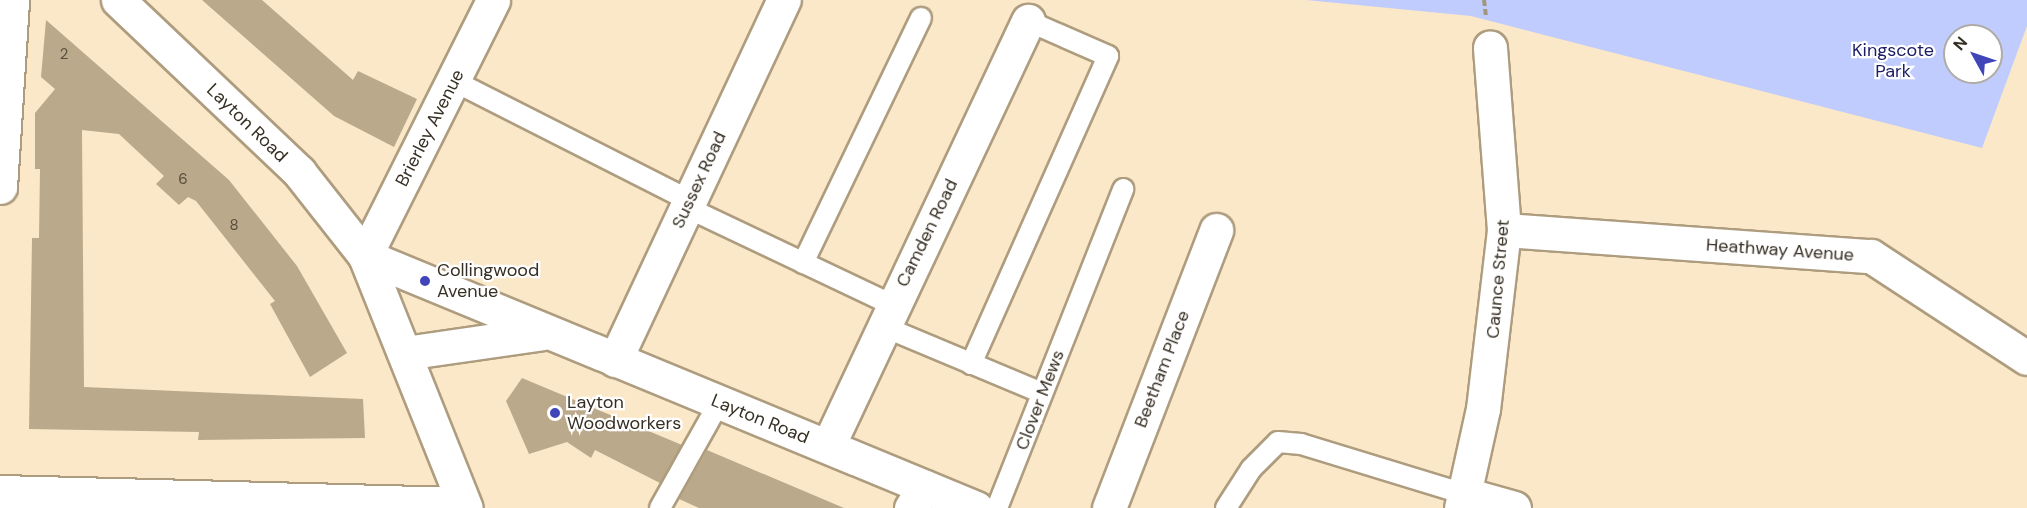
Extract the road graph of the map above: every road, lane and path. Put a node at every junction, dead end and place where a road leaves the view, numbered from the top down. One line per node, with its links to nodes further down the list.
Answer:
1 (118, 0): 14 (street, Layton Road)
2 (493, 0): 8 (street, Brierley Avenue)
3 (784, 0): 11 (street, Sussex Road)
4 (8, 9): 9 (street)
5 (921, 18): 15 (lane)
6 (1028, 21): 16 (street, Camden Road); 21 (lane)
7 (1490, 48): 13 (street, Caunce Street)
8 (454, 81): 11 (lane); 14 (street, Brierley Avenue)
9 (0, 187)
10 (1123, 189): 22 (lane, Clover Mews)
11 (687, 203): 15 (lane); 20 (street, Sussex Road)
12 (1216, 230): 32 (street, Beetham Place)
13 (1504, 230): 19 (street, Heathway Avenue); 27 (street, Caunce Street)
14 (365, 256): 17 (street, Layton Road); 18 (street, Layton Road)
15 (803, 263): 16 (lane)
16 (887, 315): 21 (lane); 24 (street, Camden Road)
17 (543, 333): 18 (street, Layton Road); 20 (street, Layton Road)
18 (405, 353): 28 (street)
19 (2027, 358)
20 (615, 360): 23 (street, Layton Road)
21 (971, 364): 22 (lane)
22 (1042, 393): 31 (lane, Clover Mews)
23 (719, 403): 24 (street, Layton Road); 29 (lane)
24 (828, 446): 26 (street, Layton Road)
25 (0, 492): 28 (street)
26 (917, 498): 30 (street, Layton Road)
27 (1463, 501): 33 (lane); 34 (street)
28 (465, 506)
29 (660, 508)
30 (976, 508)
31 (997, 508)
32 (1109, 508)
33 (1226, 508)
34 (1514, 508)

